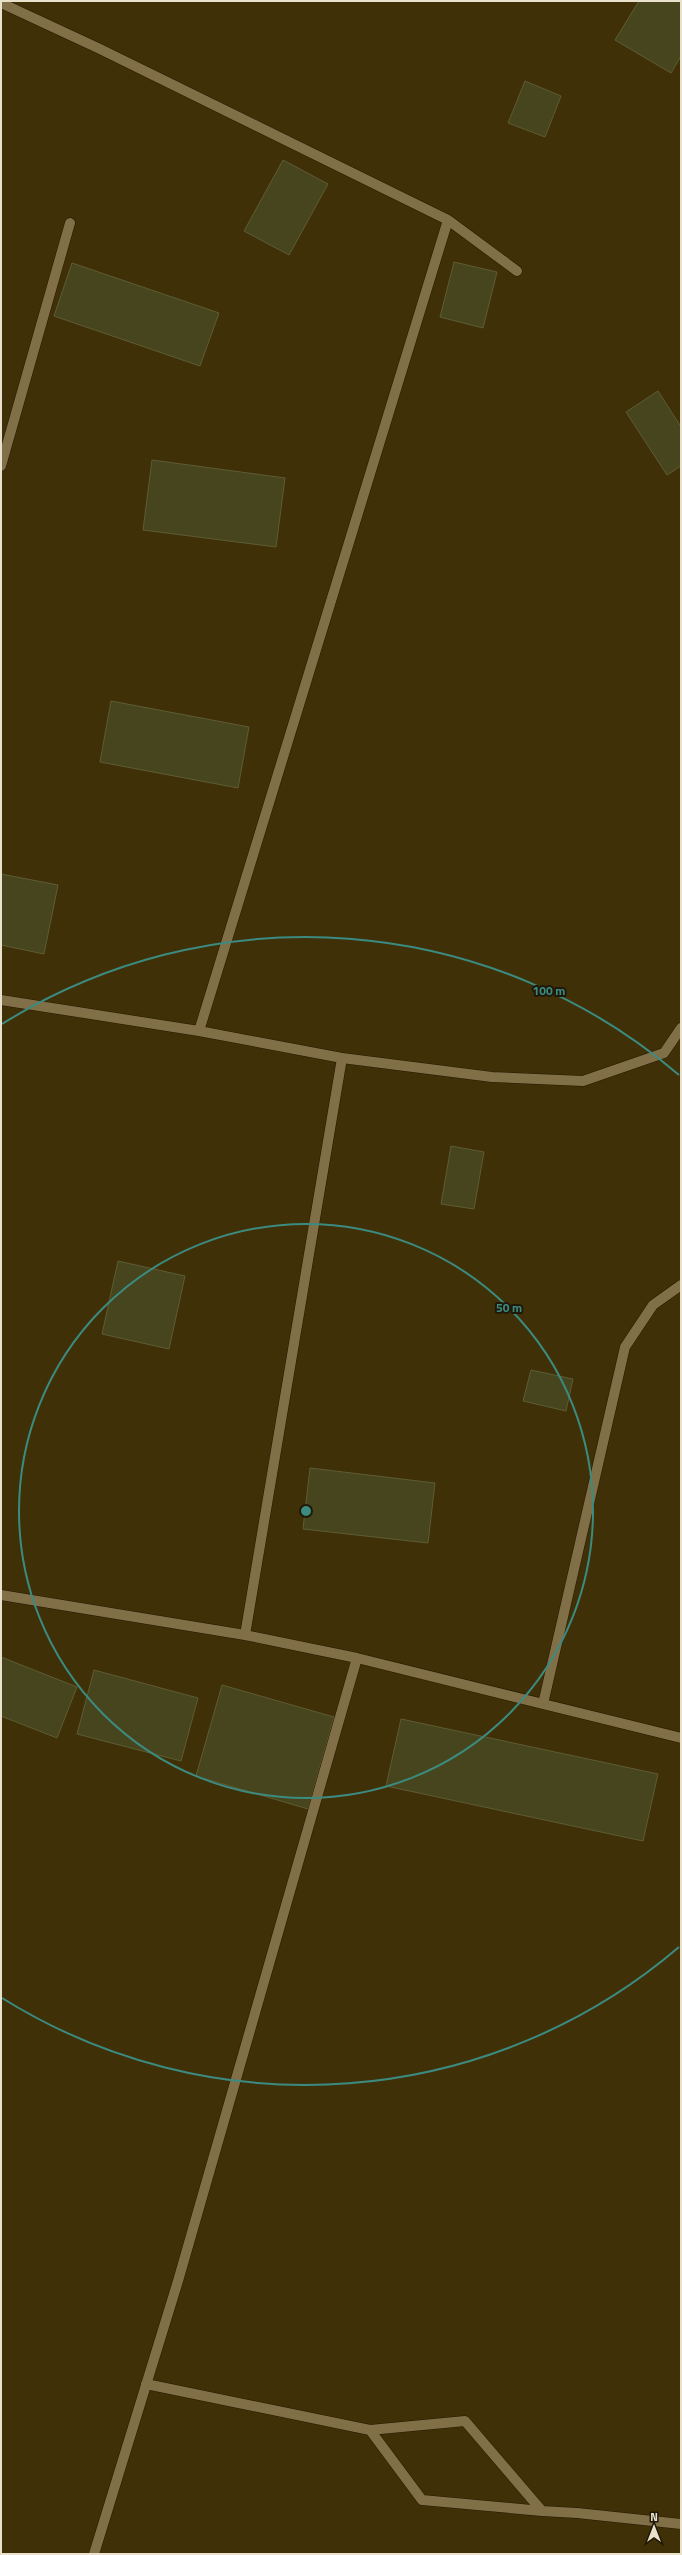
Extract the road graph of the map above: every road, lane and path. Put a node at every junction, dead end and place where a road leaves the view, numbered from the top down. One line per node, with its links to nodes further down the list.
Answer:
1 (1, 3): 2 (street)
2 (448, 220): 4 (street); 8 (street)
3 (70, 223): 5 (street)
4 (517, 270)
5 (1, 466)
6 (1, 1000): 8 (street)
7 (681, 1028): 9 (street)
8 (199, 1031): 9 (street)
9 (342, 1058): 12 (street)
10 (681, 1285): 14 (street)
11 (1, 1595): 12 (street)
12 (245, 1635): 13 (street)
13 (357, 1658): 14 (street); 16 (street)
14 (543, 1704): 15 (street)
15 (681, 1738)
16 (146, 2384): 17 (street); 20 (street)
17 (370, 2430): 18 (street); 18 (street)
18 (542, 2511): 19 (street)
19 (681, 2524)
20 (94, 2554)

